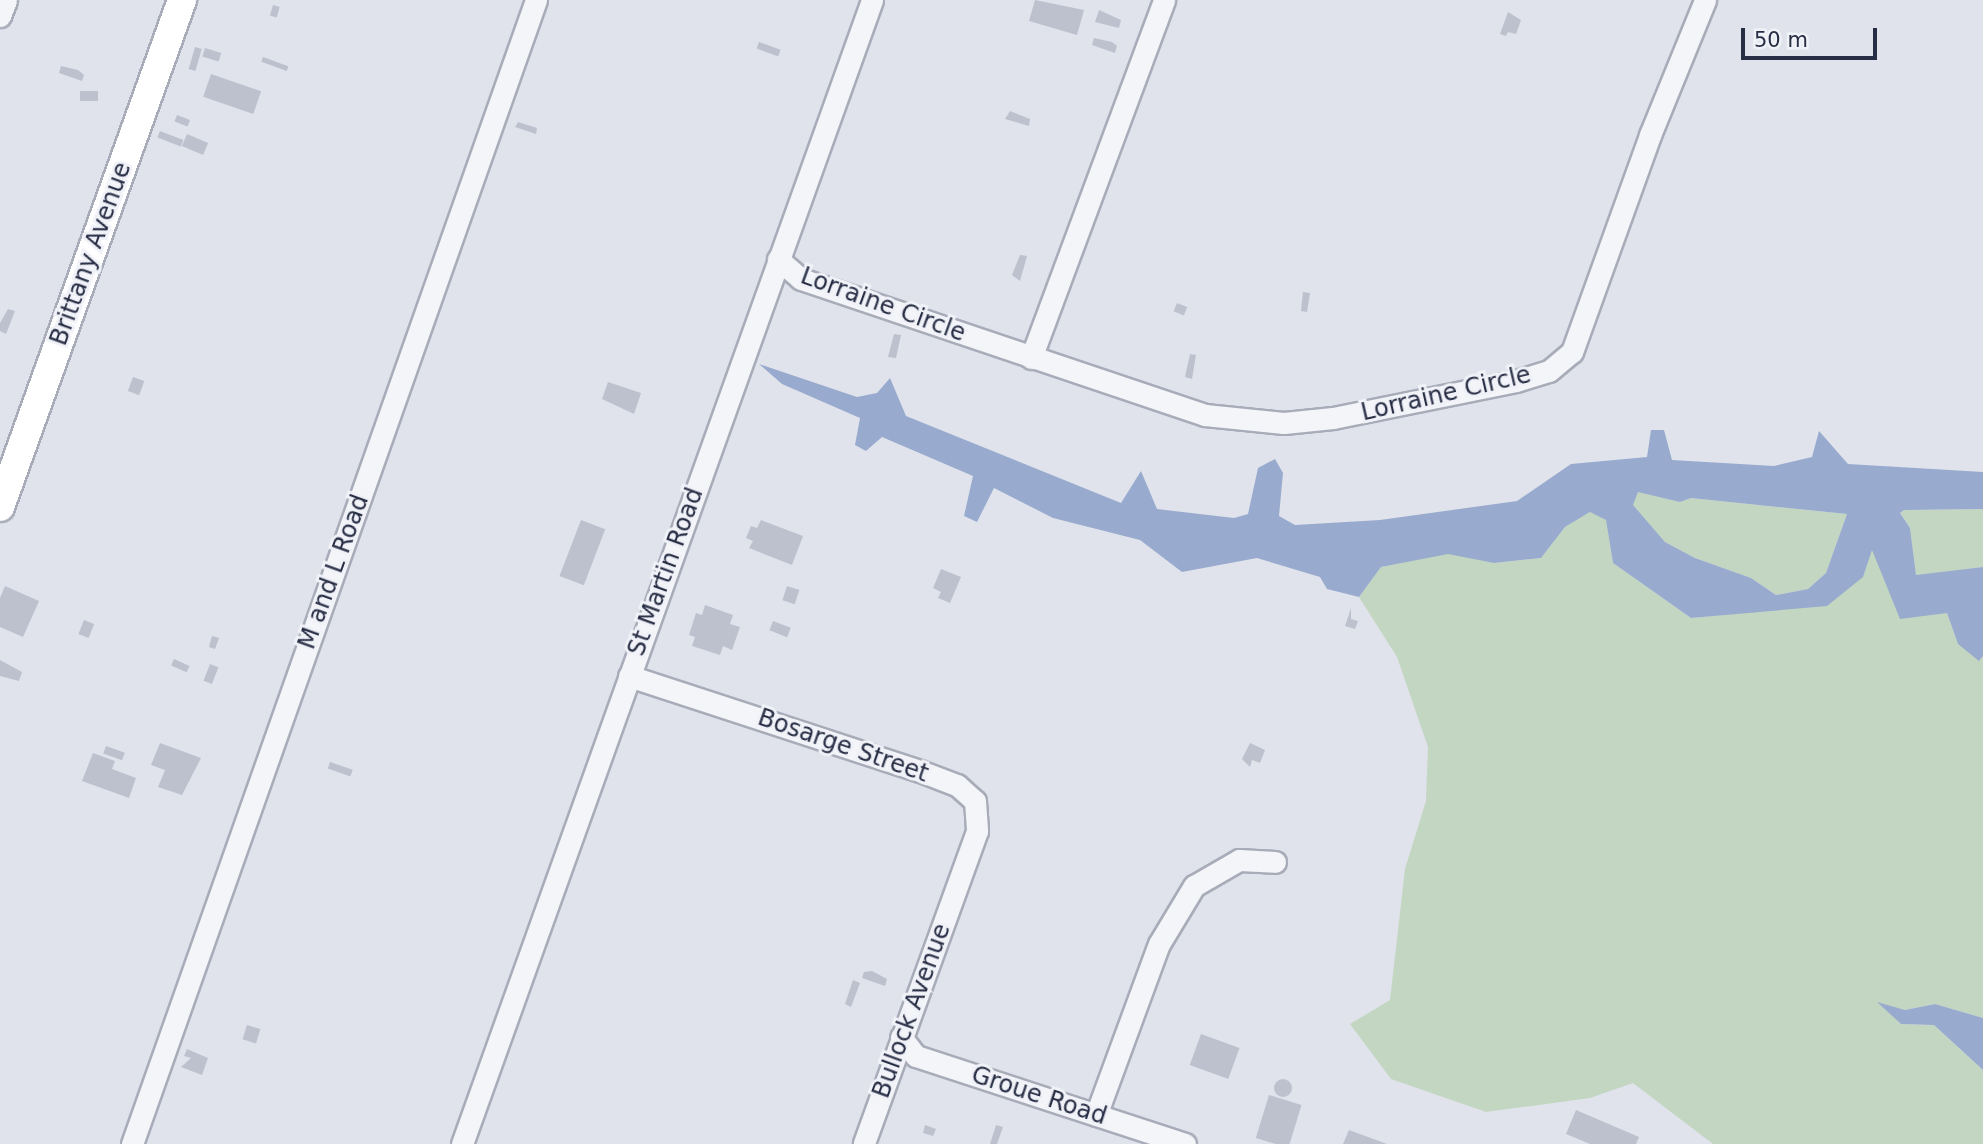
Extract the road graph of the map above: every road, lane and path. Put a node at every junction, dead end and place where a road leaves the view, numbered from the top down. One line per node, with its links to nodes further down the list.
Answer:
1 (6, 0): 7 (street)
2 (182, 0): 10 (street, Brittany Avenue)
3 (536, 0): 16 (street, M and L Road)
4 (872, 0): 8 (street, St Martin Road)
5 (1164, 0): 9 (street)
6 (1705, 0): 9 (street, Lorraine Circle)
7 (0, 16)
8 (778, 259): 9 (street, Lorraine Circle); 11 (street, St Martin Road)
9 (1031, 358)
10 (0, 507)
11 (629, 676): 13 (street, Bosarge Street); 17 (street, St Martin Road)
12 (1275, 862): 15 (street)
13 (960, 877): 14 (street, Bullock Avenue)
14 (901, 1037): 15 (street, Groue Road); 18 (street, Bullock Avenue)
15 (1096, 1115): 19 (street, Groue Road)
16 (132, 1144)
17 (462, 1144)
18 (864, 1144)
19 (1185, 1144)

